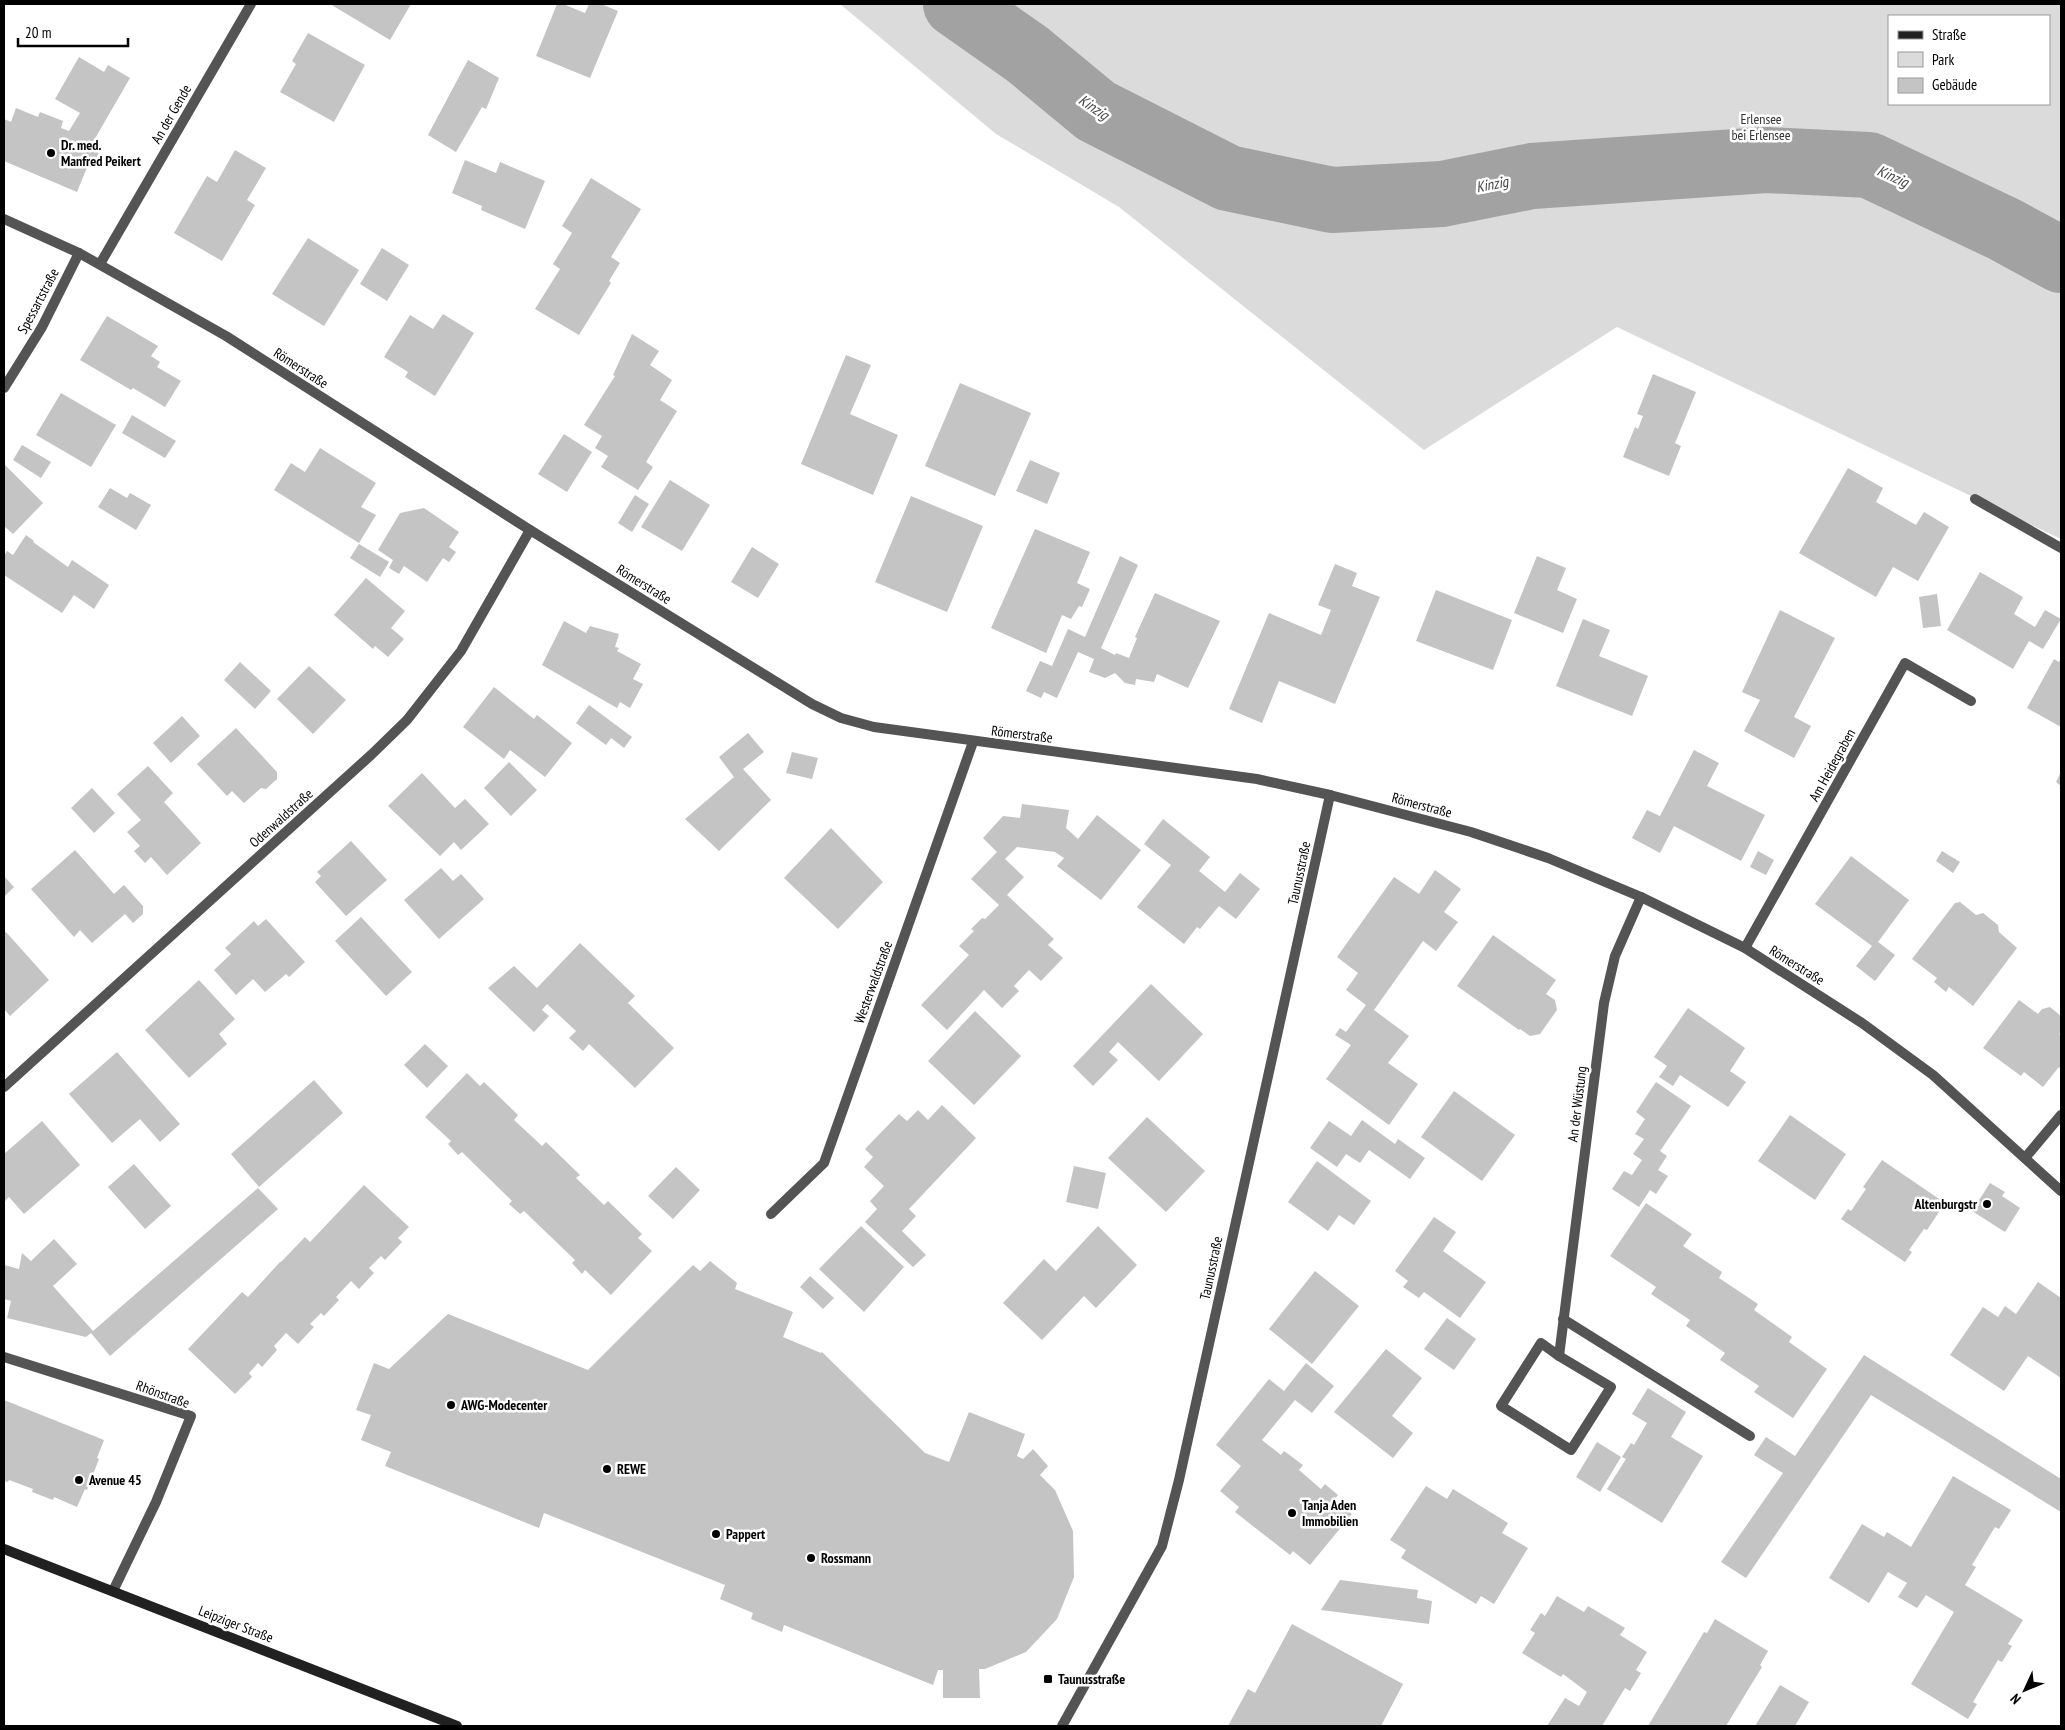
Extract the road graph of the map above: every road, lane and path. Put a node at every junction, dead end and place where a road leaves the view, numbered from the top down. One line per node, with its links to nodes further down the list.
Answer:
1 (251, 4): 4 (street, An der Gende)
2 (4, 219): 3 (street, Römerstraße)
3 (79, 252): 4 (street, Römerstraße); 5 (street, Spessartstraße)
4 (100, 264): 7 (street, Römerstraße)
5 (4, 388)
6 (1975, 499): 8 (street)
7 (530, 530): 10 (street, Römerstraße); 14 (street, Odenwaldstraße)
8 (2061, 548)
9 (1971, 701): 13 (street, Am Heidegraben)
10 (973, 742): 11 (street, Römerstraße); 18 (street, Westerwaldstraße)
11 (1330, 795): 12 (street, Römerstraße); 26 (street, Taunusstraße)
12 (1641, 898): 13 (street, Römerstraße); 19 (street, An der Wüstung)
13 (1745, 948): 16 (street, Römerstraße)
14 (4, 1086)
15 (2061, 1115): 16 (street)
16 (2025, 1158): 17 (street, Römerstraße)
17 (2061, 1191)
18 (772, 1214)
19 (1564, 1319): 20 (street, An der Wüstung); 22 (street)
20 (1559, 1356): 20 (street)
21 (4, 1357): 24 (street, Rhönstraße)
22 (1750, 1436)
23 (4, 1549): 24 (main road, Leipziger Straße)
24 (113, 1591): 25 (main road, Leipziger Straße)
25 (458, 1726)
26 (1062, 1726)

